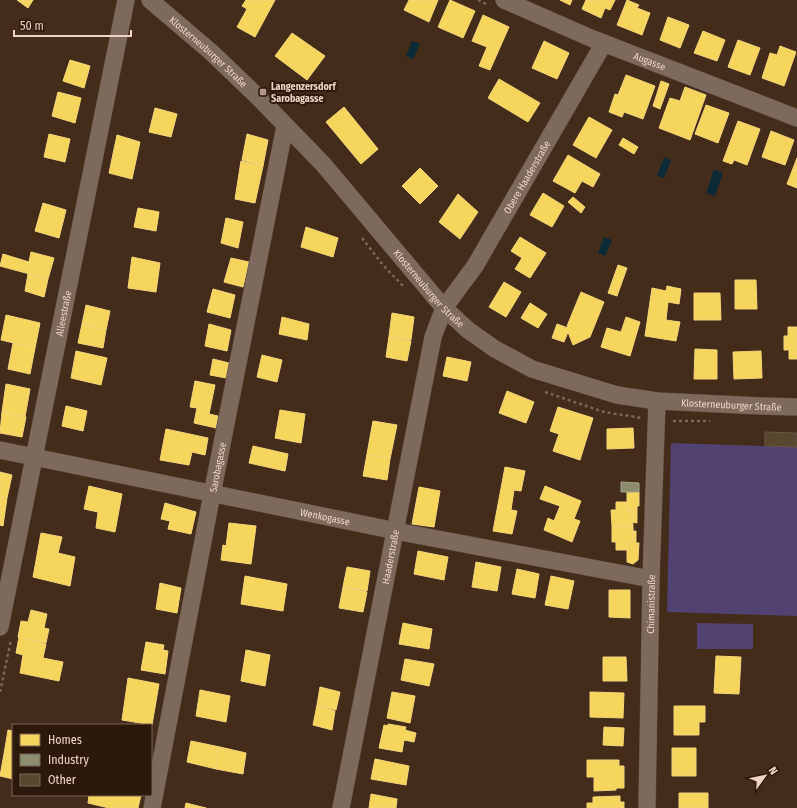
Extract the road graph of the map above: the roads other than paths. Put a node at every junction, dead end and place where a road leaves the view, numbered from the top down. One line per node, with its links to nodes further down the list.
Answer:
1 (126, 0): 11 (street, Alleestraße)
2 (150, 0): 6 (street, Klosterneuburger Straße)
3 (504, 0): 4 (street, Augasse)
4 (604, 44): 5 (street, Augasse); 7 (street, Obere Haaderstraße)
5 (797, 118)
6 (285, 126): 7 (street, Klosterneuburger Straße); 12 (street, Sarobagasse)
7 (444, 308): 8 (street, Klosterneuburger Straße); 13 (street, Haaderstraße)
8 (657, 401): 9 (street, Klosterneuburger Straße); 14 (street, Chimanistraße)
9 (797, 407)
10 (0, 450): 11 (street, Wenkogasse)
11 (34, 456): 12 (street, Wenkogasse); 15 (street, Alleestraße)
12 (212, 494): 13 (street, Wenkogasse); 16 (street, Sarobagasse)
13 (394, 530): 14 (street, Wenkogasse); 17 (street, Haaderstraße)
14 (651, 579): 18 (street, Chimanistraße)
15 (0, 627)
16 (152, 808)
17 (341, 808)
18 (647, 808)

